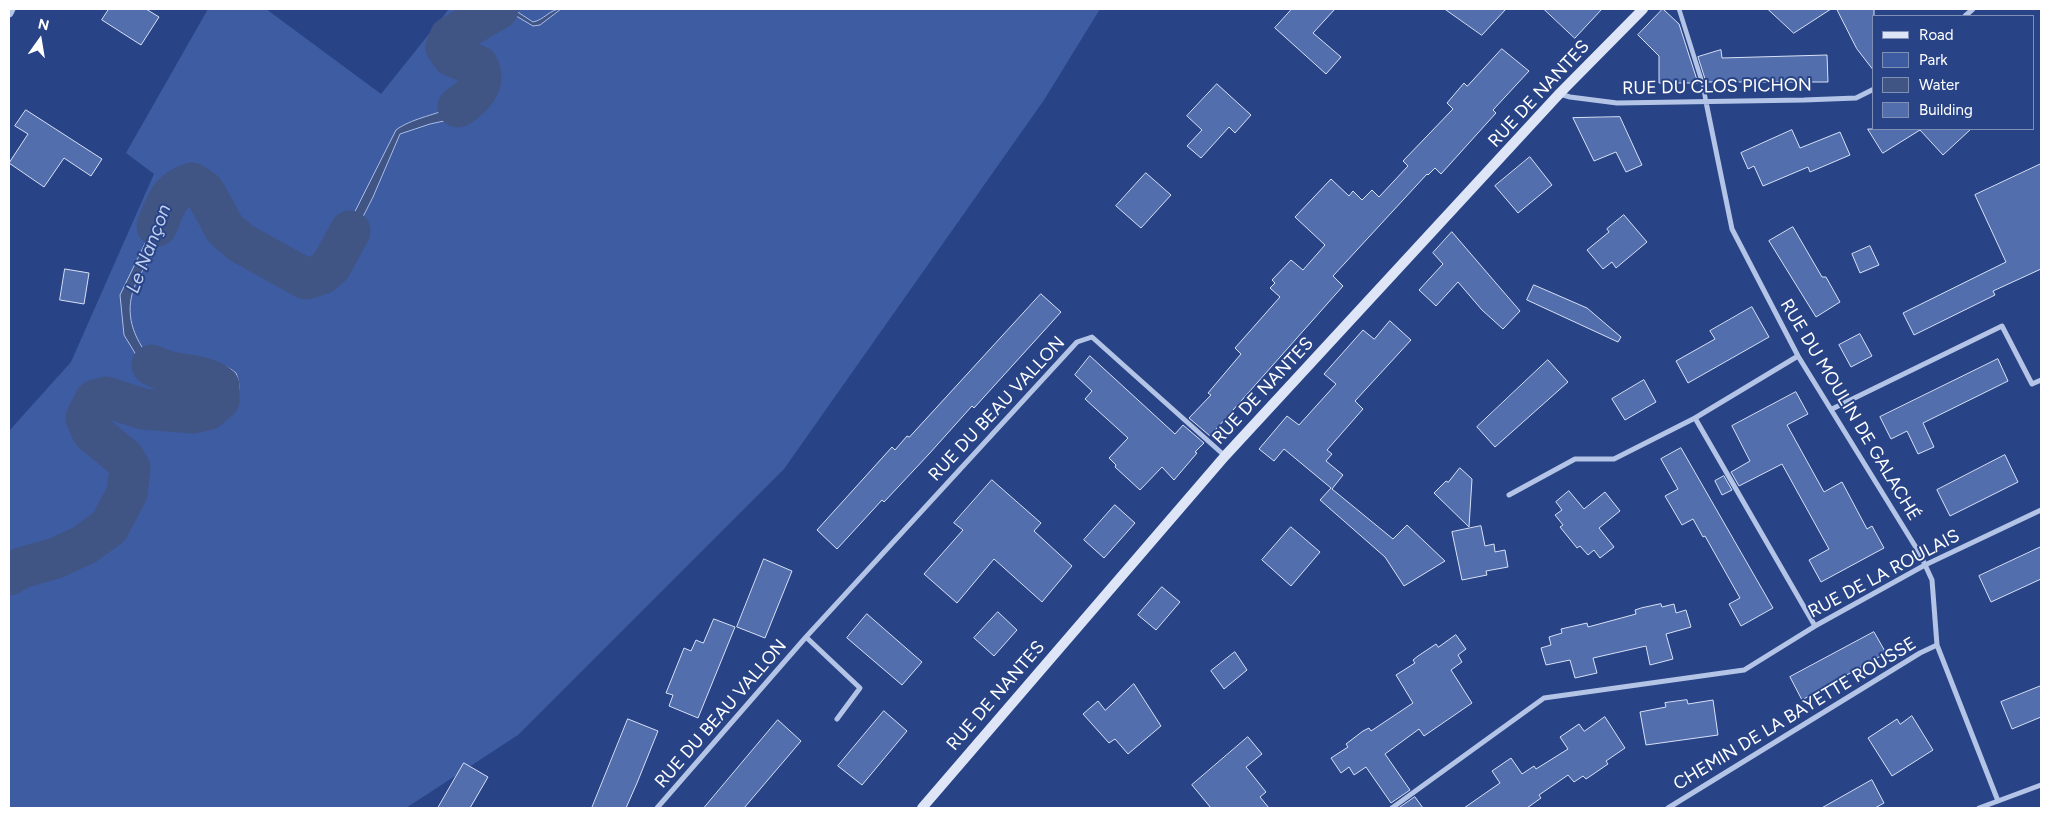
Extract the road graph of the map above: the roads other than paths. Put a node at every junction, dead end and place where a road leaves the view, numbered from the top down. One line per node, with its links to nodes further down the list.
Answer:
1 (11, 9): 4 (street)
2 (1643, 9): 6 (main road, RUE DE NANTES)
3 (1679, 9): 7 (street, RUE DU MOULIN DE GALACHÉ)
4 (9, 13)
5 (1872, 89): 7 (street, RUE DU CLOS PICHON)
6 (1560, 94): 7 (street, RUE DU CLOS PICHON); 12 (main road, RUE DE NANTES)
7 (1706, 102): 8 (street, RUE DU MOULIN DE GALACHÉ)
8 (1798, 356): 10 (street, RUE DU MOULIN DE GALACHÉ); 11 (street)
9 (2041, 380): 10 (street)
10 (1832, 409): 15 (street, RUE DU MOULIN DE GALACHÉ)
11 (1695, 418): 13 (street); 16 (street)
12 (1225, 456): 17 (street, RUE DU BEAU VALLON); 23 (main road, RUE DE NANTES)
13 (1509, 495)
14 (2041, 510): 15 (street, RUE DE LA ROULAIS)
15 (1925, 565): 16 (street, RUE DE LA ROULAIS); 18 (street, RUE DU MOULIN DE GALACHÉ)
16 (1815, 626): 24 (street, RUE DE LA ROULAIS)
17 (806, 637): 19 (street, RUE DU BEAU VALLON); 22 (street, RUE DU BEAU VALLON)
18 (1937, 645): 21 (street, RUE DU MOULIN DE GALACHÉ); 25 (street, CHEMIN DE LA BAYETTE ROUSSE)
19 (837, 719)
20 (2041, 785): 21 (street)
21 (1996, 804): 26 (street)
22 (657, 808)
23 (922, 808)
24 (1392, 808)
25 (1668, 808)
26 (1979, 808)

